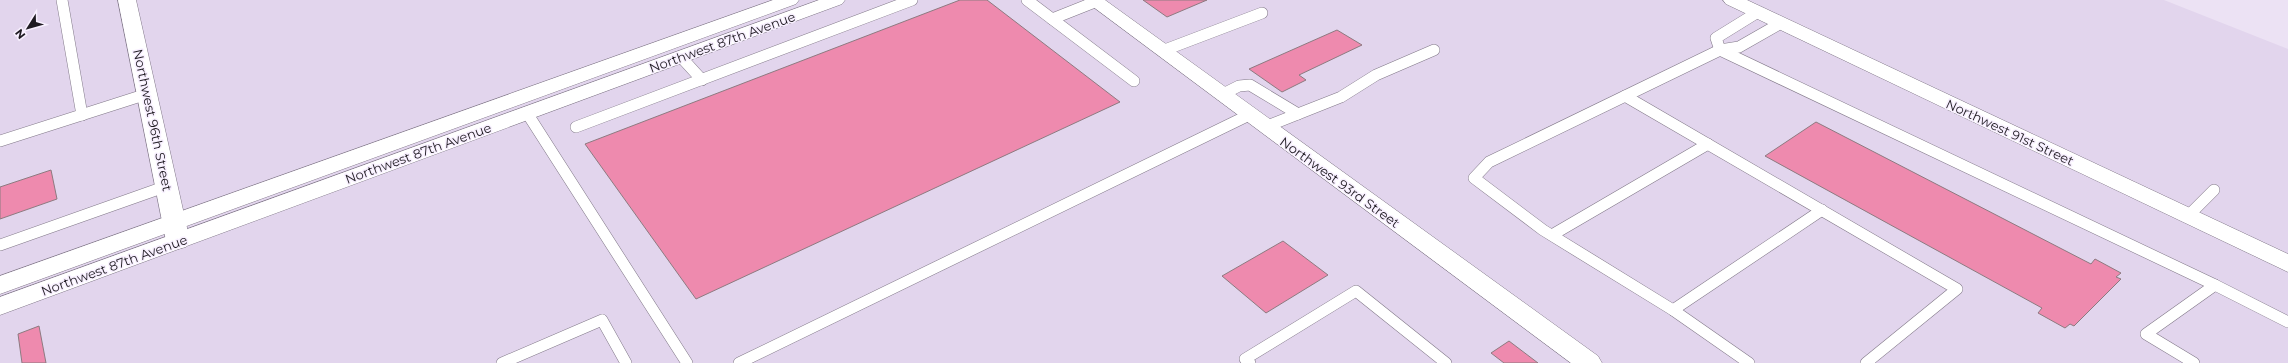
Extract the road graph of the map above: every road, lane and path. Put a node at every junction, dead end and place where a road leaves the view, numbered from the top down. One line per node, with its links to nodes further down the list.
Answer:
1 (62, 0): 23 (lane)
2 (127, 0): 19 (street, Northwest 96th Street)
3 (792, 0): 33 (street, Northwest 87th Avenue)
4 (836, 0): 16 (street, Northwest 87th Avenue)
5 (912, 0): 17 (lane)
6 (1027, 0): 11 (lane)
7 (1732, 0): 9 (street, Northwest 91st Street)
8 (1094, 1): 11 (lane); 15 (street, Northwest 93rd Street)
9 (1758, 12): 12 (street, Northwest 91st Street); 14 (lane)
10 (1262, 13): 15 (lane)
11 (1052, 18): 18 (lane)
12 (1781, 23): 14 (lane); 32 (street, Northwest 91st Street)
13 (1434, 50): 24 (lane)
14 (1720, 50): 21 (lane); 38 (lane)
15 (1162, 51): 20 (street, Northwest 93rd Street)
16 (681, 57): 17 (lane); 22 (street, Northwest 87th Avenue)
17 (702, 80): 26 (lane)
18 (1134, 81)
19 (147, 94): 23 (lane); 29 (street, Northwest 96th Street)
20 (1221, 95): 24 (lane); 25 (street, Northwest 93rd Street)
21 (1626, 96): 28 (lane); 34 (lane)
22 (527, 113): 33 (street, Northwest 87th Avenue); 44 (lane)
23 (82, 114): 27 (lane)
24 (1298, 114): 25 (lane)
25 (1257, 121): 45 (lane); 48 (street, Northwest 93rd Street)
26 (576, 127)
27 (0, 140)
28 (1708, 144): 31 (lane); 34 (lane)
29 (167, 186): 33 (street, Northwest 96th Street); 35 (lane)
30 (2214, 190): 32 (lane)
31 (1822, 210): 40 (lane); 50 (lane)
32 (2188, 216): 36 (street, Northwest 91st Street)
33 (176, 232): 37 (street, Northwest 87th Avenue); 39 (street, Northwest 87th Avenue)
34 (1552, 235): 40 (lane)
35 (0, 245)
36 (2288, 264)
37 (0, 285)
38 (2215, 285): 41 (lane); 51 (lane)
39 (0, 306)
40 (1673, 310): 49 (lane)
41 (2288, 322)
42 (502, 363): 43 (lane)
43 (626, 363)
44 (687, 363)
45 (739, 363)
46 (1250, 363): 47 (lane)
47 (1446, 363)
48 (1589, 363)
49 (1749, 363)
50 (1866, 363)
51 (2194, 363)

